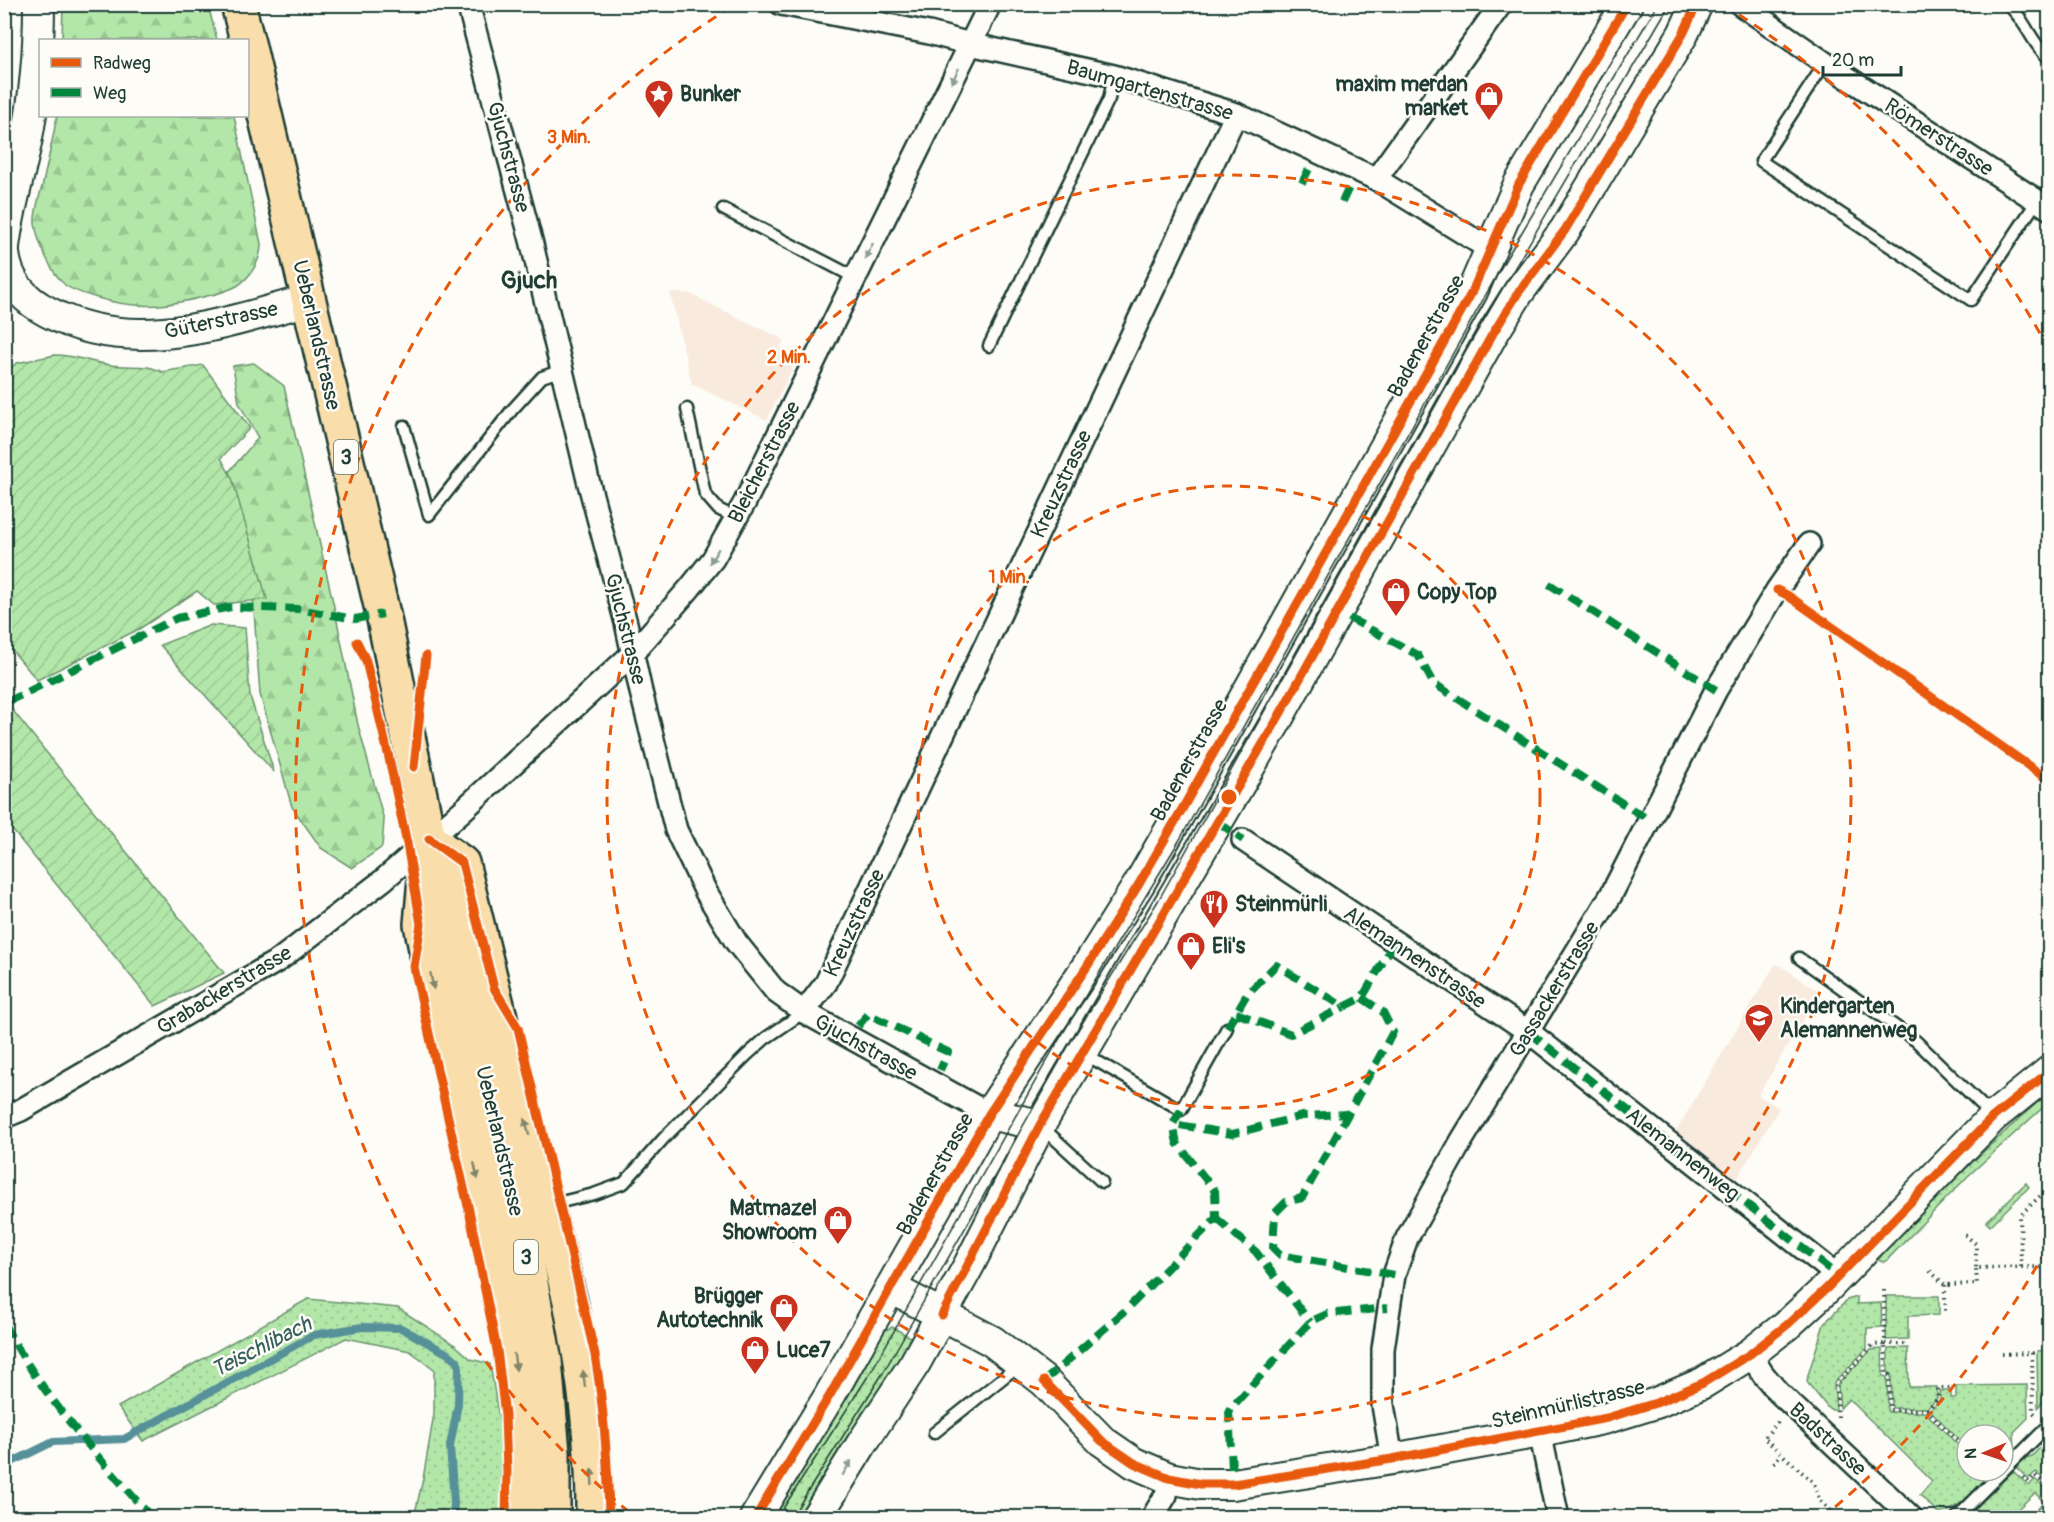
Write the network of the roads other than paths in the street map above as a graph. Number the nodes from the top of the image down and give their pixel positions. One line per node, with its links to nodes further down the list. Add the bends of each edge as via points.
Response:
1 (39, 4): 21 (main road, via 33,99)
2 (238, 4): 11 (main road, Ueberlandstrasse / 3)
3 (468, 4): 29 (street, Gjuchstrasse)
4 (781, 4): 12 (street, Baumgartenstrasse)
5 (990, 4): 12 (street, Bleicherstrasse)
6 (1500, 4): 18 (street)
7 (1627, 4): 22 (main road, Badenerstrasse, via 1519,184)
8 (1697, 4): 24 (main road, via 1683,34)
9 (1740, 4): 15 (street, Römerstrasse)
10 (2007, 4): 14 (lane, via 2017,12)
11 (246, 39)
12 (970, 44): 16 (street, Baumgartenstrasse); 25 (street, Bleicherstrasse, one-way to 25)
13 (249, 50): 27 (main road, Ueberlandstrasse / 3)
14 (2049, 59)
15 (1826, 63): 19 (street, Römerstrasse); 19 (lane, via 1761,161 1971,300)
16 (1114, 76): 17 (street, Baumgartenstrasse); 28 (lane, via 1109,99)
17 (1236, 114): 18 (street, Baumgartenstrasse); 38 (street, Kreuzstrasse, via 826,983)
18 (1376, 179): 22 (street, Baumgartenstrasse)
19 (2046, 206)
20 (723, 209): 25 (lane)
21 (4, 247)
22 (1491, 250): 24 (main road, via 1526,261); 43 (main road, Badenerstrasse, via 1472,292 1145,874)
23 (4, 253): 26 (main road)
24 (1544, 259): 41 (main road, via 1492,335 1269,735)
25 (856, 278): 32 (street, Bleicherstrasse)
26 (10, 293): 27 (main road, Güterstrasse, via 76,324 110,332 148,334 176,333)
27 (309, 300): 35 (main road, Ueberlandstrasse / 3, via 383,615)
28 (989, 346)
29 (562, 370): 31 (lane, via 542,377 429,515); 34 (street, Gjuchstrasse)
30 (687, 409): 32 (lane, via 705,494 718,509)
31 (404, 426)
32 (736, 518): 34 (street, Bleicherstrasse, one-way to 34, via 713,559)
33 (1809, 544): 40 (street, Gassackerstrasse, via 1716,690 1611,895)
34 (632, 654): 35 (street, Bleicherstrasse); 38 (street, Gjuchstrasse, via 676,830 736,942 776,992)
35 (429, 839): 44 (street, Grabackerstrasse, via 382,881 279,960); 48 (main road, Ueberlandstrasse / 3, one-way to 35, via 462,863); 61 (main road, Ueberlandstrasse / 3, one-way to 61, via 421,924 514,1357 521,1418); 62 (main road, Ueberlandstrasse / 3, via 525,1251 541,1338 553,1453)
36 (1243, 840): 40 (street, Alemannenstrasse)
37 (1799, 958): 45 (lane, via 1916,1041)
38 (804, 1012): 43 (street, Gjuchstrasse); 48 (lane, via 747,1055 664,1137 624,1183)
39 (1227, 1028): 41 (lane, via 1180,1110)
40 (1529, 1032): 49 (street, Alemannenweg); 57 (street, Gassackerstrasse, via 1407,1238 1394,1275 1383,1350 1383,1405)
41 (1082, 1052): 46 (main road)
42 (2049, 1071): 45 (main road, Steinmürlistrasse)
43 (989, 1114): 46 (main road); 50 (main road, Badenerstrasse)
44 (4, 1117)
45 (1993, 1117): 49 (main road, Steinmürlistrasse)
46 (1040, 1125): 47 (lane); 51 (main road)
47 (1102, 1182)
48 (546, 1206): 63 (main road, Ueberlandstrasse / 3, one-way to 48, via 591,1437 583,1370)
49 (1838, 1276): 52 (main road, Steinmürlistrasse)
50 (891, 1288): 51 (main road, Steinmürlistrasse); 64 (main road, Badenerstrasse)
51 (942, 1315): 53 (main road, Steinmürlistrasse, via 992,1341); 65 (main road, one-way to 51)
52 (1750, 1354): 55 (main road, Steinmürlistrasse, via 1703,1383 1656,1403); 68 (street, Badstrasse, via 1792,1406)
53 (1022, 1363): 56 (lane); 59 (main road, Steinmürlistrasse, via 1102,1441 1134,1463)
54 (2048, 1425): 58 (lane)
55 (1540, 1432): 57 (main road, Steinmürlistrasse); 67 (street)
56 (934, 1433)
57 (1392, 1459): 59 (main road, Steinmürlistrasse, via 1233,1484)
58 (2015, 1459)
59 (1169, 1478): 66 (street, via 1166,1495)
60 (1991, 1483): 69 (lane)
61 (523, 1518)
62 (553, 1518)
63 (593, 1518)
64 (755, 1518)
65 (816, 1518)
66 (1152, 1518)
67 (1558, 1518)
68 (1912, 1518)
69 (1956, 1518)

